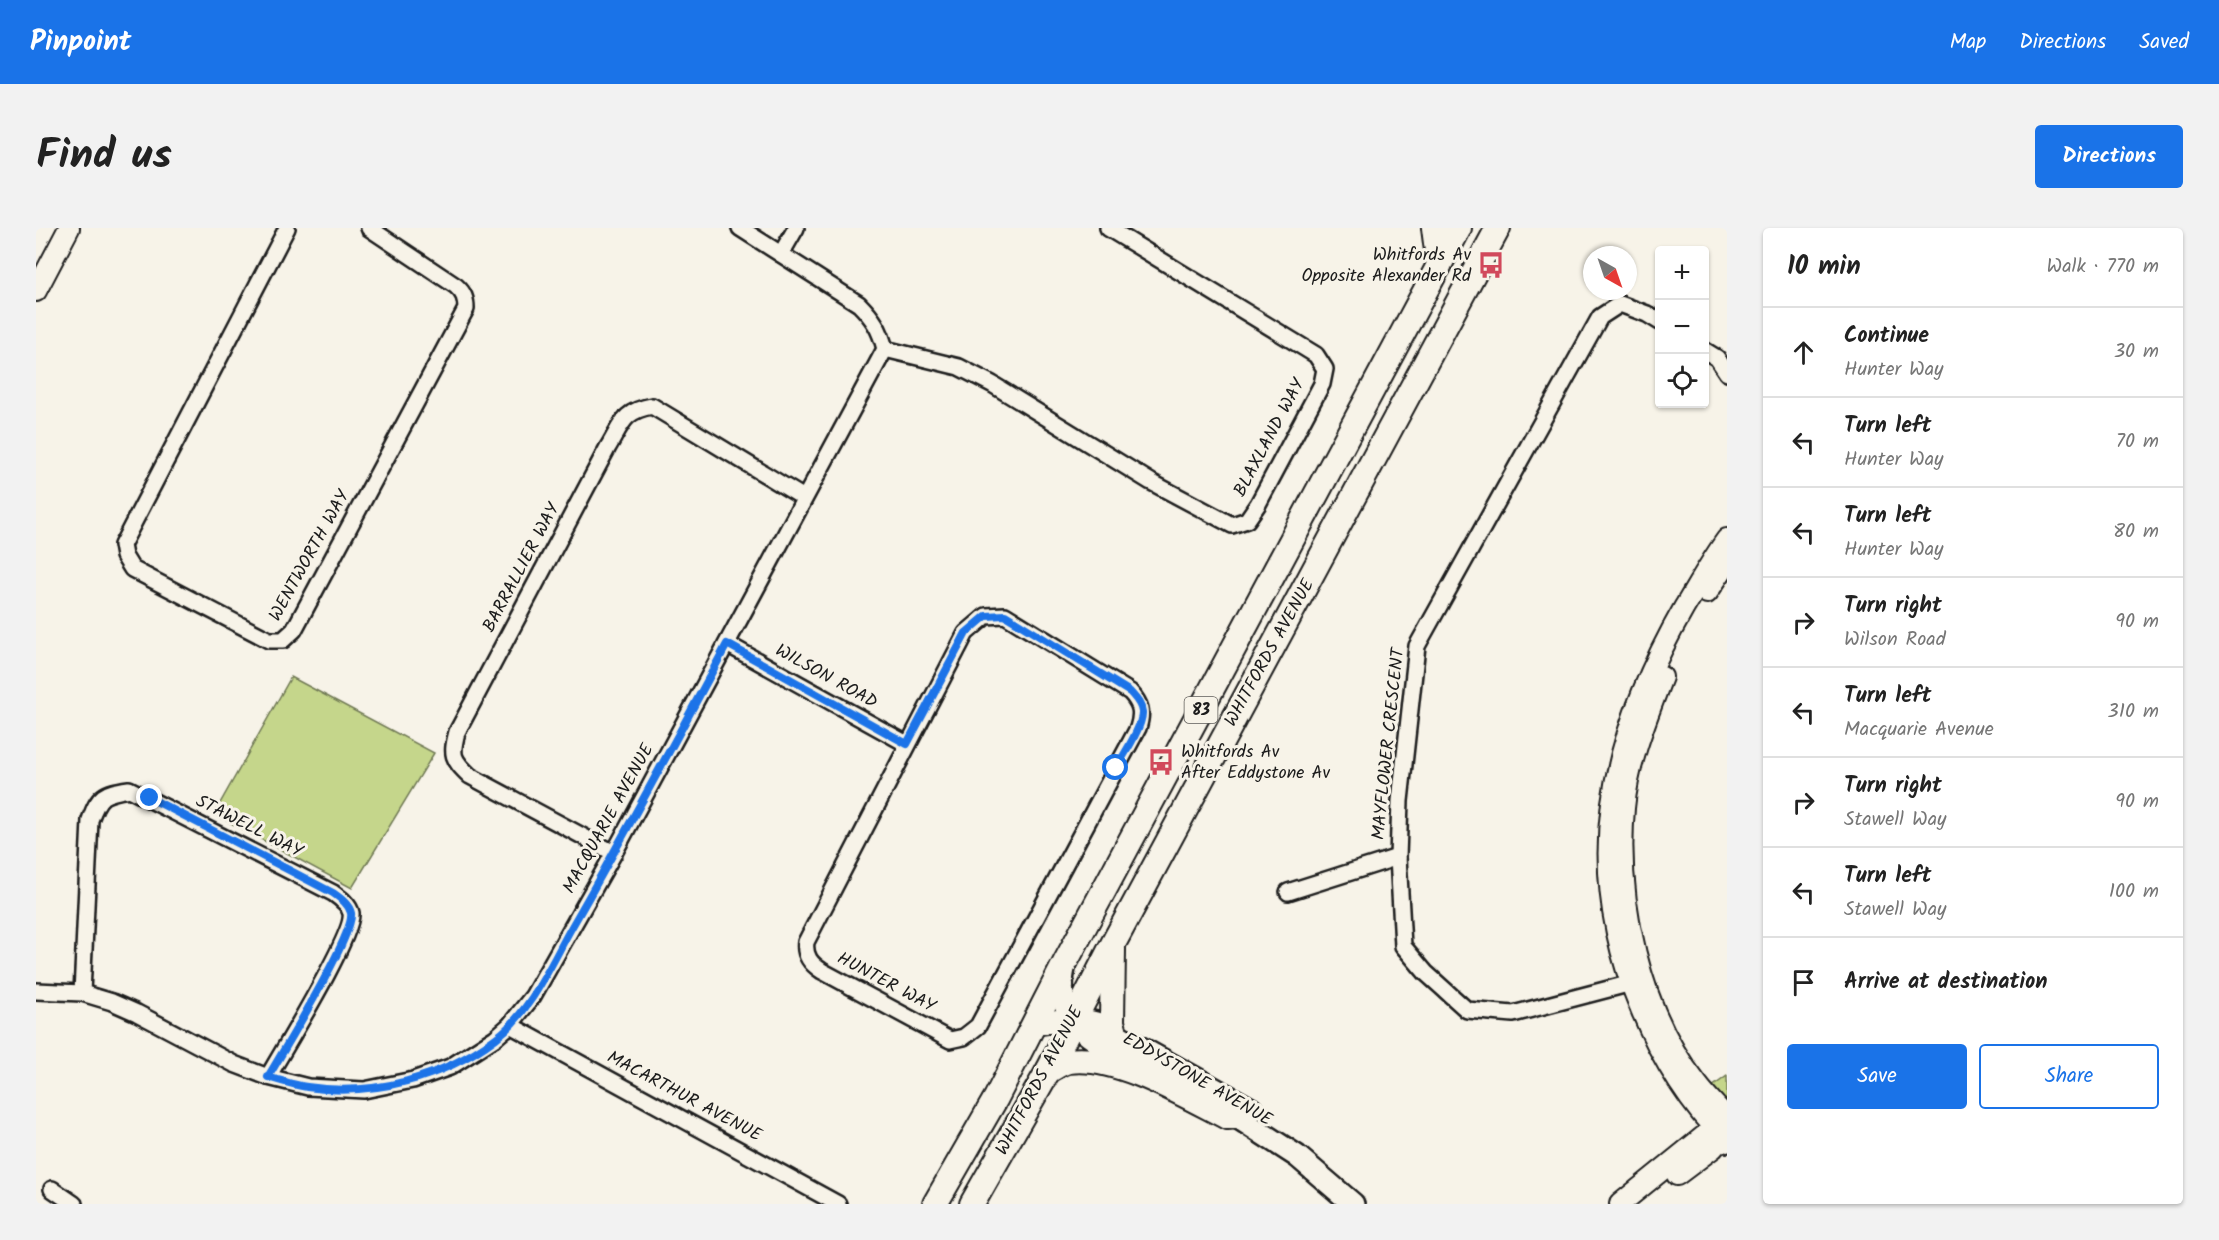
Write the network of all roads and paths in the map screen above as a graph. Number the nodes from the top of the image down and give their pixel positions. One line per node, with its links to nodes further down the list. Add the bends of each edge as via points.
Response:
1 (55, 228): 13 (street)
2 (69, 228): 15 (street)
3 (287, 228): 4 (street, WENTWORTH WAY, via 122,545 132,569 269,640 283,640 294,630 466,309 463,292 456,286)
4 (369, 228)
5 (740, 228): 12 (street)
6 (796, 228): 12 (street)
7 (1108, 228): 18 (street, BLAXLAND WAY, via 1316,355 1325,369 1322,384 1247,520 1232,525 1181,498 959,367)
8 (1434, 228): 14 (main road)
9 (1459, 228): 14 (main road, WHITFORDS AVENUE / 83)
10 (1477, 228): 16 (main road)
11 (1498, 228): 16 (main road, WHITFORDS AVENUE / 83)
12 (782, 254): 18 (street, via 859,304 880,330)
13 (36, 264)
14 (1438, 266): 30 (main road, WHITFORDS AVENUE / 83)
15 (36, 291)
16 (1464, 291): 29 (main road, WHITFORDS AVENUE / 83)
17 (1655, 319): 27 (street, MAYFLOWER CRESCENT, via 1620,304 1600,317 1417,646)
18 (885, 349): 21 (street, MACQUARIE AVENUE)
19 (1709, 353): 20 (street)
20 (1727, 373)
21 (804, 498): 24 (street, MACQUARIE AVENUE); 26 (street, BARRALLIER WAY, via 652,406 627,415 608,447 457,732 452,753 470,776)
22 (1727, 539): 31 (street, via 1654,664 1619,760 1610,810 1609,875 1621,952)
23 (1727, 563): 31 (street, via 1667,666 1631,767 1622,854)
24 (727, 644): 25 (street, WILSON ROAD); 26 (street, MACQUARIE AVENUE)
25 (907, 744): 25 (street, HUNTER WAY, via 806,942 805,951 812,965 950,1040 964,1037 978,1026 1138,728 1142,713 1130,692 1005,615 986,616 966,633)
26 (614, 853): 36 (street, MACQUARIE AVENUE, via 533,996)
27 (1398, 857): 28 (street); 31 (street, MAYFLOWER CRESCENT, via 1403,946 1467,1010 1513,1014)
28 (1288, 892)
29 (1113, 944): 34 (main road, WHITFORDS AVENUE / 83); 37 (main road)
30 (1066, 962): 34 (main road, via 1061,982 1064,1004); 35 (main road, WHITFORDS AVENUE / 83)
31 (1636, 980): 41 (street)
32 (36, 990): 33 (street, MACQUARIE AVENUE)
33 (82, 993): 39 (street, MACQUARIE AVENUE, via 137,1013 234,1064); 39 (street, STAWELL WAY, via 90,820 96,802 107,792 129,789 333,893 344,901 351,914 332,964)
34 (1073, 1019): 35 (main road, EDDYSTONE AVENUE); 37 (main road, EDDYSTONE AVENUE, via 1096,1023); 38 (main road, WHITFORDS AVENUE / 83); 40 (main road, EDDYSTONE AVENUE, via 1089,1038)
35 (1035, 1024): 45 (main road, WHITFORDS AVENUE / 83)
36 (510, 1025): 39 (street, MACQUARIE AVENUE, via 450,1067 413,1080 364,1089 308,1087); 44 (street, MACARTHUR AVENUE)
37 (1115, 1033): 48 (main road, EDDYSTONE AVENUE, via 1272,1122)
38 (1048, 1071): 40 (main road, via 1068,1061 1109,1065 1132,1071 1227,1117); 46 (main road, WHITFORDS AVENUE / 83)
39 (268, 1077)
40 (1237, 1116): 47 (main road, EDDYSTONE AVENUE, via 1297,1156)
41 (1724, 1131): 49 (street); 50 (street)
42 (52, 1189): 43 (street)
43 (74, 1204)
44 (838, 1204)
45 (935, 1204)
46 (972, 1204)
47 (1353, 1204)
48 (1371, 1204)
49 (1620, 1204)
50 (1640, 1204)

